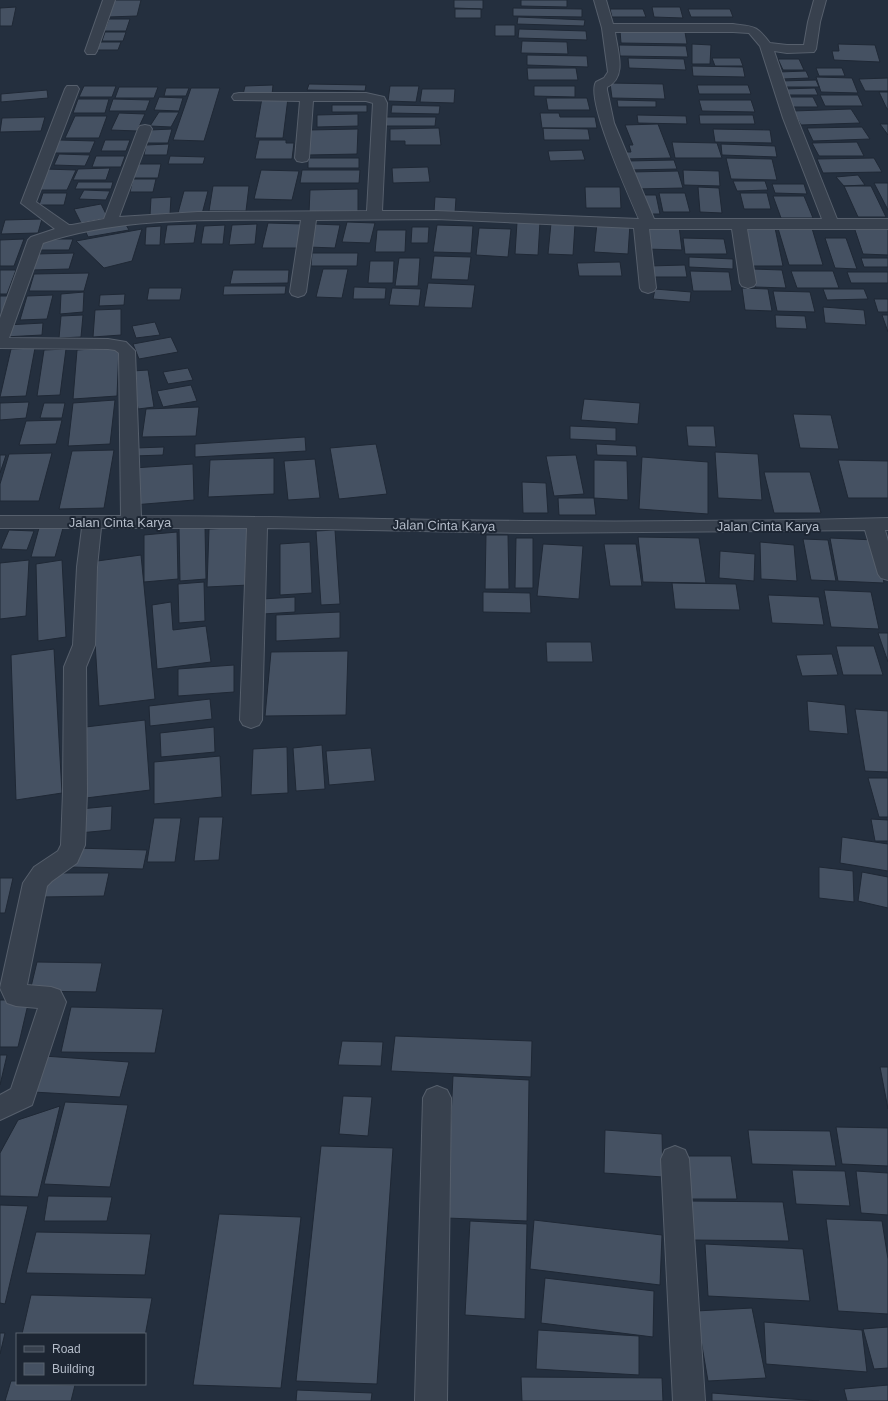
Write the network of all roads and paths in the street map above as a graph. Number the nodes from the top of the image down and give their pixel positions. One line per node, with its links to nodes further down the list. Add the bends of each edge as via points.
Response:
1 (109, 0): 6 (street)
2 (600, 0): 4 (street)
3 (820, 0): 5 (street, via 810,49)
4 (608, 28): 5 (street, via 745,29 756,33); 15 (street, via 614,72 609,81 601,85 600,90 607,123)
5 (766, 46): 16 (street, via 790,118)
6 (91, 51)
7 (72, 89): 19 (street, via 28,203 61,227)
8 (239, 97): 9 (street)
9 (307, 97): 11 (street); 13 (street, via 366,97 379,100)
10 (145, 129): 14 (street)
11 (302, 158)
12 (309, 216): 13 (street); 14 (street, via 198,216); 22 (street)
13 (374, 216): 15 (street, via 436,215)
14 (110, 222): 19 (street)
15 (644, 224): 18 (street); 21 (street)
16 (831, 224): 17 (street); 18 (street)
17 (888, 224)
18 (739, 225): 20 (street)
19 (69, 229): 23 (street, via 36,240)
20 (748, 283)
21 (648, 288)
22 (298, 292)
23 (0, 342): 27 (street, via 108,344 120,346 127,351)
24 (0, 522): 25 (street, Jalan Cinta Karya)
25 (92, 522): 27 (street, Jalan Cinta Karya); 32 (street, via 87,567 84,645 75,667 73,845 68,857 43,874 36,883 13,988 16,995 50,998 53,1002 22,1097)
26 (257, 522): 27 (street, Jalan Cinta Karya); 28 (street, Jalan Cinta Karya, via 524,526); 30 (street)
27 (131, 523)
28 (880, 524): 29 (street)
29 (888, 574)
30 (251, 720)
31 (437, 1098): 34 (street)
32 (0, 1108)
33 (675, 1159): 35 (street)
34 (431, 1401)
35 (689, 1401)

